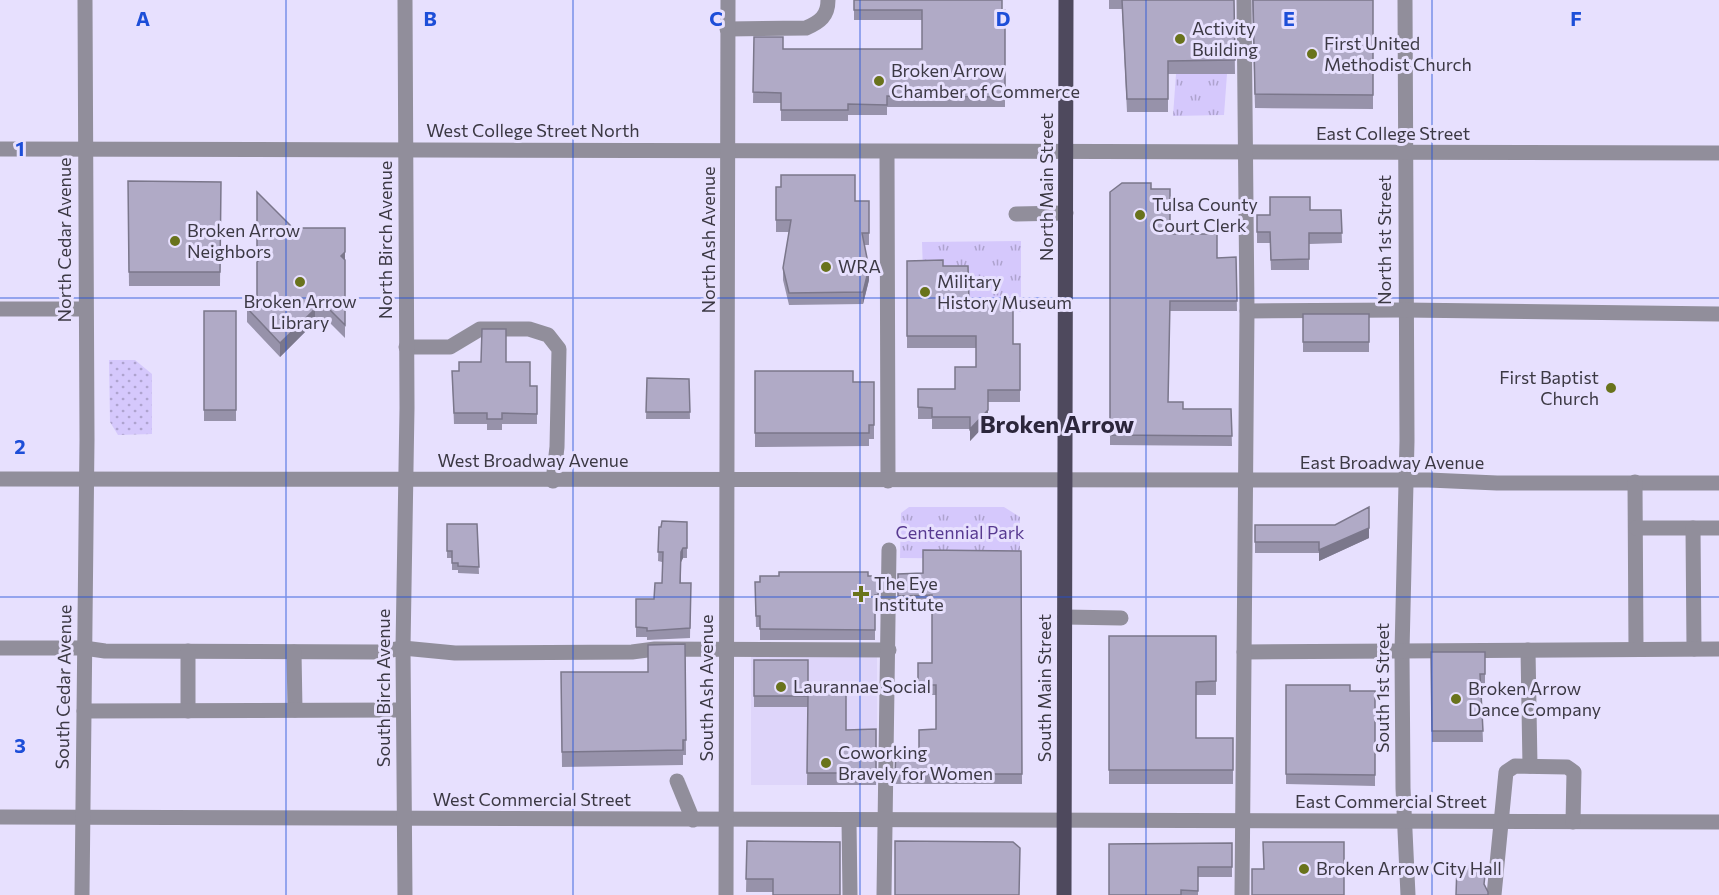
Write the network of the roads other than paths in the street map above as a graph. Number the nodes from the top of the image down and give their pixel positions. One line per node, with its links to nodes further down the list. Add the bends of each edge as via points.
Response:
1 (85, 0): 10 (street, North Cedar Avenue)
2 (405, 0): 11 (street, North Birch Avenue)
3 (728, 0): 8 (street, North Ash Avenue)
4 (828, 0): 8 (street, via 826,15 806,28)
5 (1066, 0): 14 (main road, North Main Street)
6 (1244, 0): 15 (street)
7 (1405, 0): 17 (street, North 1st Street)
8 (728, 29): 12 (street, North Ash Avenue)
9 (0, 148): 10 (street, West College Street North)
10 (84, 148): 11 (street, West College Street North); 21 (street, North Cedar Avenue)
11 (405, 150): 12 (street, West College Street North); 25 (street, North Birch Avenue)
12 (728, 150): 13 (street, West College Street North); 30 (street, North Ash Avenue)
13 (887, 152): 14 (street, West College Street North); 33 (street)
14 (1066, 152): 15 (street, East College Street); 18 (main road, North Main Street)
15 (1245, 153): 17 (street, East College Street); 23 (street)
16 (1719, 153): 17 (street, East College Street)
17 (1405, 154): 22 (street, North 1st Street)
18 (1066, 213): 19 (street); 31 (main road, North Main Street)
19 (1016, 214)
20 (0, 309): 21 (street)
21 (85, 309): 27 (street, North Cedar Avenue)
22 (1404, 310): 23 (street); 24 (street); 32 (street, North 1st Street)
23 (1247, 311): 34 (street)
24 (1719, 314)
25 (406, 347): 28 (street, North Birch Avenue); 29 (street, via 450,347 480,329 529,329 548,335 559,349)
26 (0, 479): 27 (street, West Broadway Avenue)
27 (86, 479): 28 (street, West Broadway Avenue); 44 (street, South Cedar Avenue)
28 (406, 480): 29 (street, West Broadway Avenue); 45 (street, South Birch Avenue)
29 (553, 481): 30 (street, West Broadway Avenue)
30 (727, 481): 33 (street, West Broadway Avenue); 49 (street, South Ash Avenue)
31 (1066, 481): 33 (street, West Broadway Avenue); 34 (street, East Broadway Avenue); 41 (main road, South Main Street)
32 (1405, 481): 34 (street, East Broadway Avenue); 35 (street, East Broadway Avenue); 53 (street, South 1st Street)
33 (888, 482)
34 (1244, 482): 55 (street)
35 (1635, 482): 36 (street, East Broadway Avenue); 37 (street)
36 (1719, 483)
37 (1636, 528): 38 (street); 46 (street)
38 (1693, 528): 39 (street); 47 (street)
39 (1719, 528)
40 (889, 550): 50 (street)
41 (1065, 617): 42 (street); 68 (main road, South Main Street)
42 (1121, 618)
43 (0, 648): 44 (street)
44 (84, 648): 52 (street); 58 (street, South Cedar Avenue)
45 (403, 648): 49 (street, via 455,653); 54 (street, via 379,652); 57 (street, South Birch Avenue)
46 (1636, 649): 47 (street); 51 (street)
47 (1694, 649): 48 (street)
48 (1719, 649)
49 (726, 650): 50 (street); 66 (street, South Ash Avenue)
50 (889, 650): 67 (street)
51 (1528, 650): 53 (street); 60 (street)
52 (188, 651): 54 (street); 59 (street)
53 (1402, 651): 55 (street); 71 (street, South 1st Street)
54 (294, 652): 56 (street)
55 (1244, 652): 70 (street)
56 (295, 710): 57 (street); 59 (street)
57 (403, 710): 64 (street, South Birch Avenue)
58 (84, 711): 59 (street); 63 (street, South Cedar Avenue)
59 (188, 711)
60 (1530, 766): 72 (street, via 1515,766 1506,772); 73 (street, via 1563,765 1574,772)
61 (676, 781): 65 (street)
62 (0, 817): 63 (street, West Commercial Street)
63 (81, 817): 64 (street, West Commercial Street); 75 (street, South Cedar Avenue)
64 (405, 819): 65 (street, West Commercial Street); 76 (street, South Birch Avenue)
65 (693, 820): 66 (street, West Commercial Street)
66 (726, 820): 69 (street, West Commercial Street); 77 (street, South Ash Avenue)
67 (886, 820): 68 (street, West Commercial Street); 69 (street, West Commercial Street); 79 (street)
68 (1064, 820): 70 (street, East Commercial Street); 80 (main road, South Main Street)
69 (849, 821): 78 (street)
70 (1241, 821): 71 (street, East Commercial Street); 81 (street)
71 (1405, 821): 72 (street, East Commercial Street); 82 (street, South 1st Street)
72 (1502, 821): 73 (street, East Commercial Street); 83 (street)
73 (1573, 822): 74 (street, East Commercial Street)
74 (1719, 822)
75 (82, 895)
76 (405, 895)
77 (726, 895)
78 (850, 895)
79 (885, 895)
80 (1064, 895)
81 (1242, 895)
82 (1407, 895)
83 (1494, 895)

